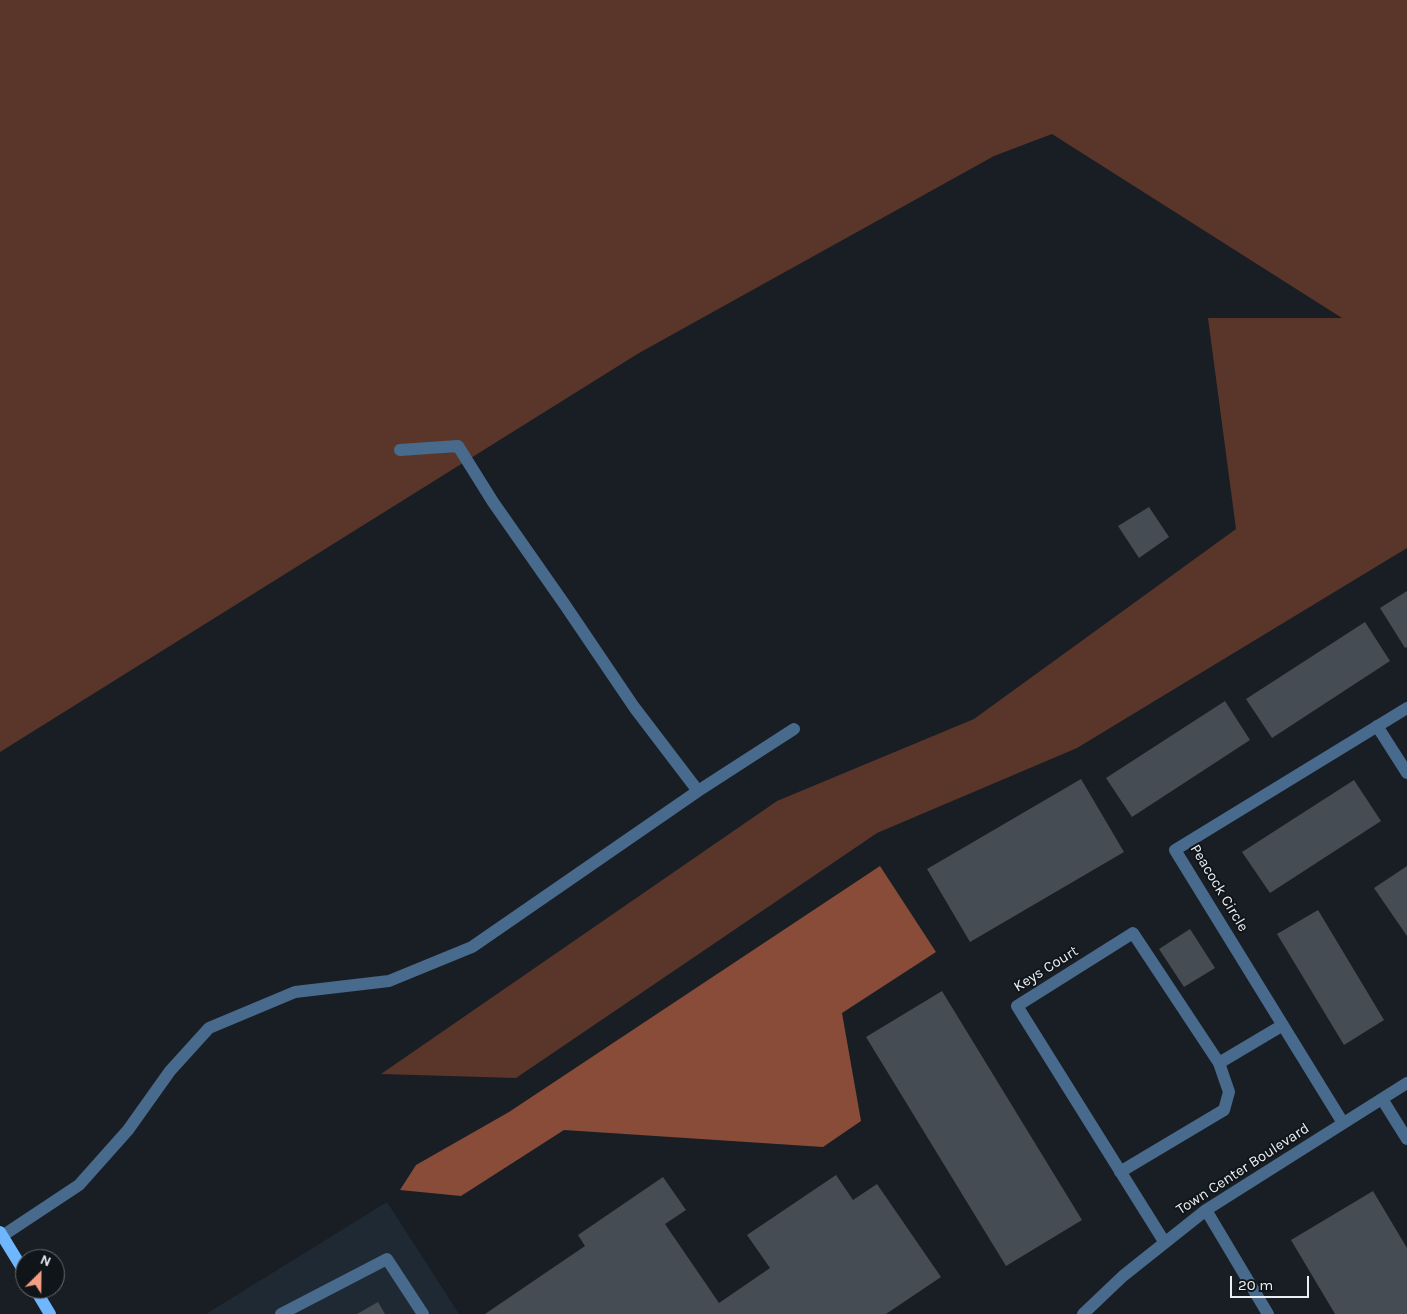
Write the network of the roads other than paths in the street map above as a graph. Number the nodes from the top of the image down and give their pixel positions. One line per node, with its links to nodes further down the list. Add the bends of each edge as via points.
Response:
1 (400, 450): 6 (street, via 458,446 492,502 634,707)
2 (1407, 708): 3 (street, Peacock Circle)
3 (1377, 726): 5 (street); 7 (street, Peacock Circle, via 1175,850)
4 (794, 729): 6 (street)
5 (1407, 773)
6 (698, 790): 15 (street, via 472,947 390,980 295,992 209,1028 170,1071 128,1130 79,1185)
7 (1283, 1025): 8 (street); 11 (street, Peacock Circle)
8 (1219, 1063): 13 (street, via 1229,1092 1224,1110); 13 (street, Keys Court, via 1133,933 1017,1006)
9 (1407, 1083): 10 (street, Town Center Boulevard)
10 (1382, 1099): 11 (street, Town Center Boulevard); 12 (street)
11 (1343, 1123): 14 (street, Town Center Boulevard)
12 (1407, 1139)
13 (1120, 1172): 16 (street, Keys Court)
14 (1206, 1210): 16 (street, Town Center Boulevard); 23 (street)
15 (1, 1234): 17 (main road)
16 (1164, 1243): 22 (street, Town Center Boulevard)
17 (15, 1257)
18 (41, 1299): 19 (main road)
19 (50, 1314)
20 (281, 1314): 21 (street, via 387,1259)
21 (423, 1314)
22 (1083, 1314)
23 (1268, 1314)

